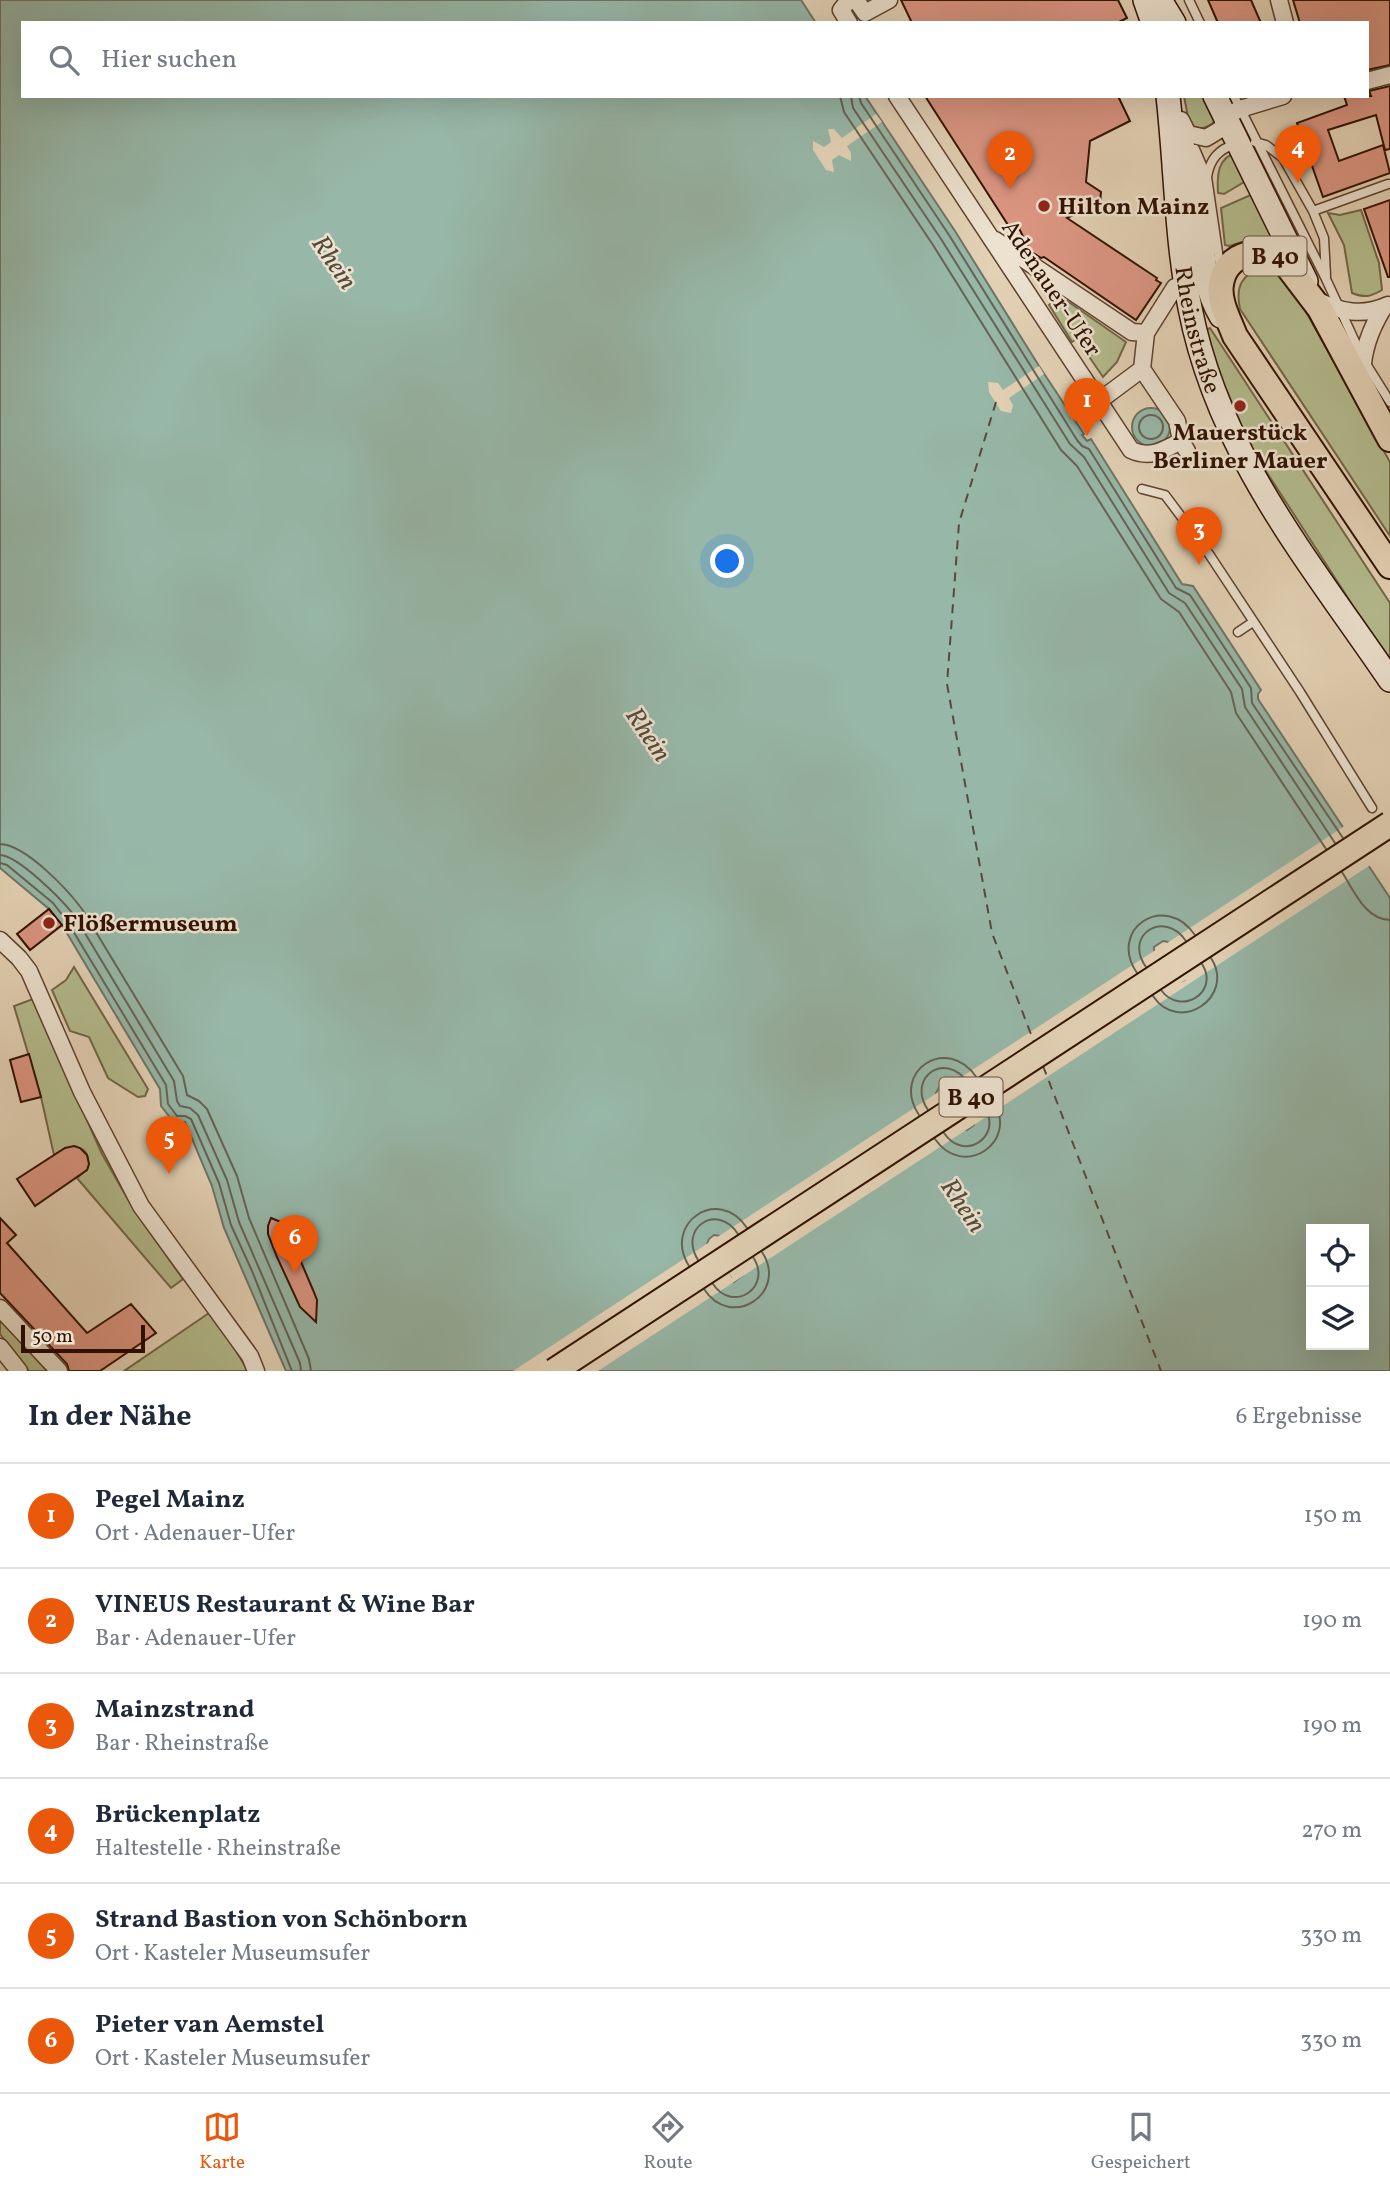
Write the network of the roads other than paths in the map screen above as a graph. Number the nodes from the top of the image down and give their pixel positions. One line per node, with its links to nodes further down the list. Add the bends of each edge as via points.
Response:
1 (849, 0): 8 (street, via 841,10)
2 (856, 0): 3 (street, via 865,13)
3 (889, 0)
4 (1145, 0): 9 (main road)
5 (1160, 0): 10 (main road)
6 (1189, 0): 11 (lane)
7 (1279, 0): 12 (street)
8 (848, 21)
9 (1152, 21)
10 (1173, 21)
11 (1199, 21)
12 (1285, 21)
13 (1390, 75): 14 (street)
14 (1369, 80)
15 (898, 98): 24 (street, Adenauer-Ufer)
16 (1270, 98): 18 (street)
17 (1171, 103): 19 (street, Rheinstraße); 30 (main road, via 1194,183 1208,289); 41 (main road, Rheinstraße, via 1185,280 1217,405 1256,483)
18 (1229, 104): 19 (street, via 1221,129 1211,137); 20 (main road, Rheinstraße)
19 (1188, 134): 21 (lane, Rheinstraße)
20 (1248, 142): 21 (lane, via 1214,156); 23 (lane, Rheinstraße, via 1274,150 1283,158); 27 (main road, Rheinstraße)
21 (1207, 177): 25 (lane, Rheinstraße)
22 (1388, 184): 23 (lane)
23 (1313, 211): 27 (lane, Rheinstraße, via 1324,238)
24 (990, 237): 29 (street); 34 (street, Adenauer-Ufer)
25 (1221, 283): 27 (main road, Rheinstraße / B 40, via 1227,268 1239,257 1271,254); 30 (main road, Rheinstraße / B 40)
26 (1175, 286): 29 (street, Adenauer-Ufer)
27 (1325, 299): 28 (street, via 1356,313); 31 (lane, Rheinstraße); 33 (main road, Rheinstraße / B 40)
28 (1387, 306): 31 (street, via 1371,330)
29 (1139, 332): 32 (street, Adenauer-Ufer)
30 (1235, 336): 38 (main road, Rheinstraße / B 40)
31 (1363, 359): 33 (street); 35 (lane, Rheinstraße)
32 (1142, 369): 34 (street); 34 (street, Adenauer-Ufer, via 1177,421 1184,446 1154,454 1131,450)
33 (1363, 391): 36 (main road, Rheinstraße / B 40)
34 (1099, 401)
35 (1390, 402)
36 (1390, 439)
37 (1142, 489): 39 (lane, via 1165,495)
38 (1390, 566)
39 (1252, 622): 40 (lane); 42 (lane)
40 (1238, 632)
41 (1390, 680)
42 (1381, 816): 49 (main road, B 40, bridge)
43 (0, 940): 48 (street, via 29,971 92,1113 141,1206 250,1356)
44 (0, 1308): 47 (street)
45 (0, 1347): 46 (street)
46 (19, 1371)
47 (59, 1371)
48 (256, 1371)
49 (554, 1371)

